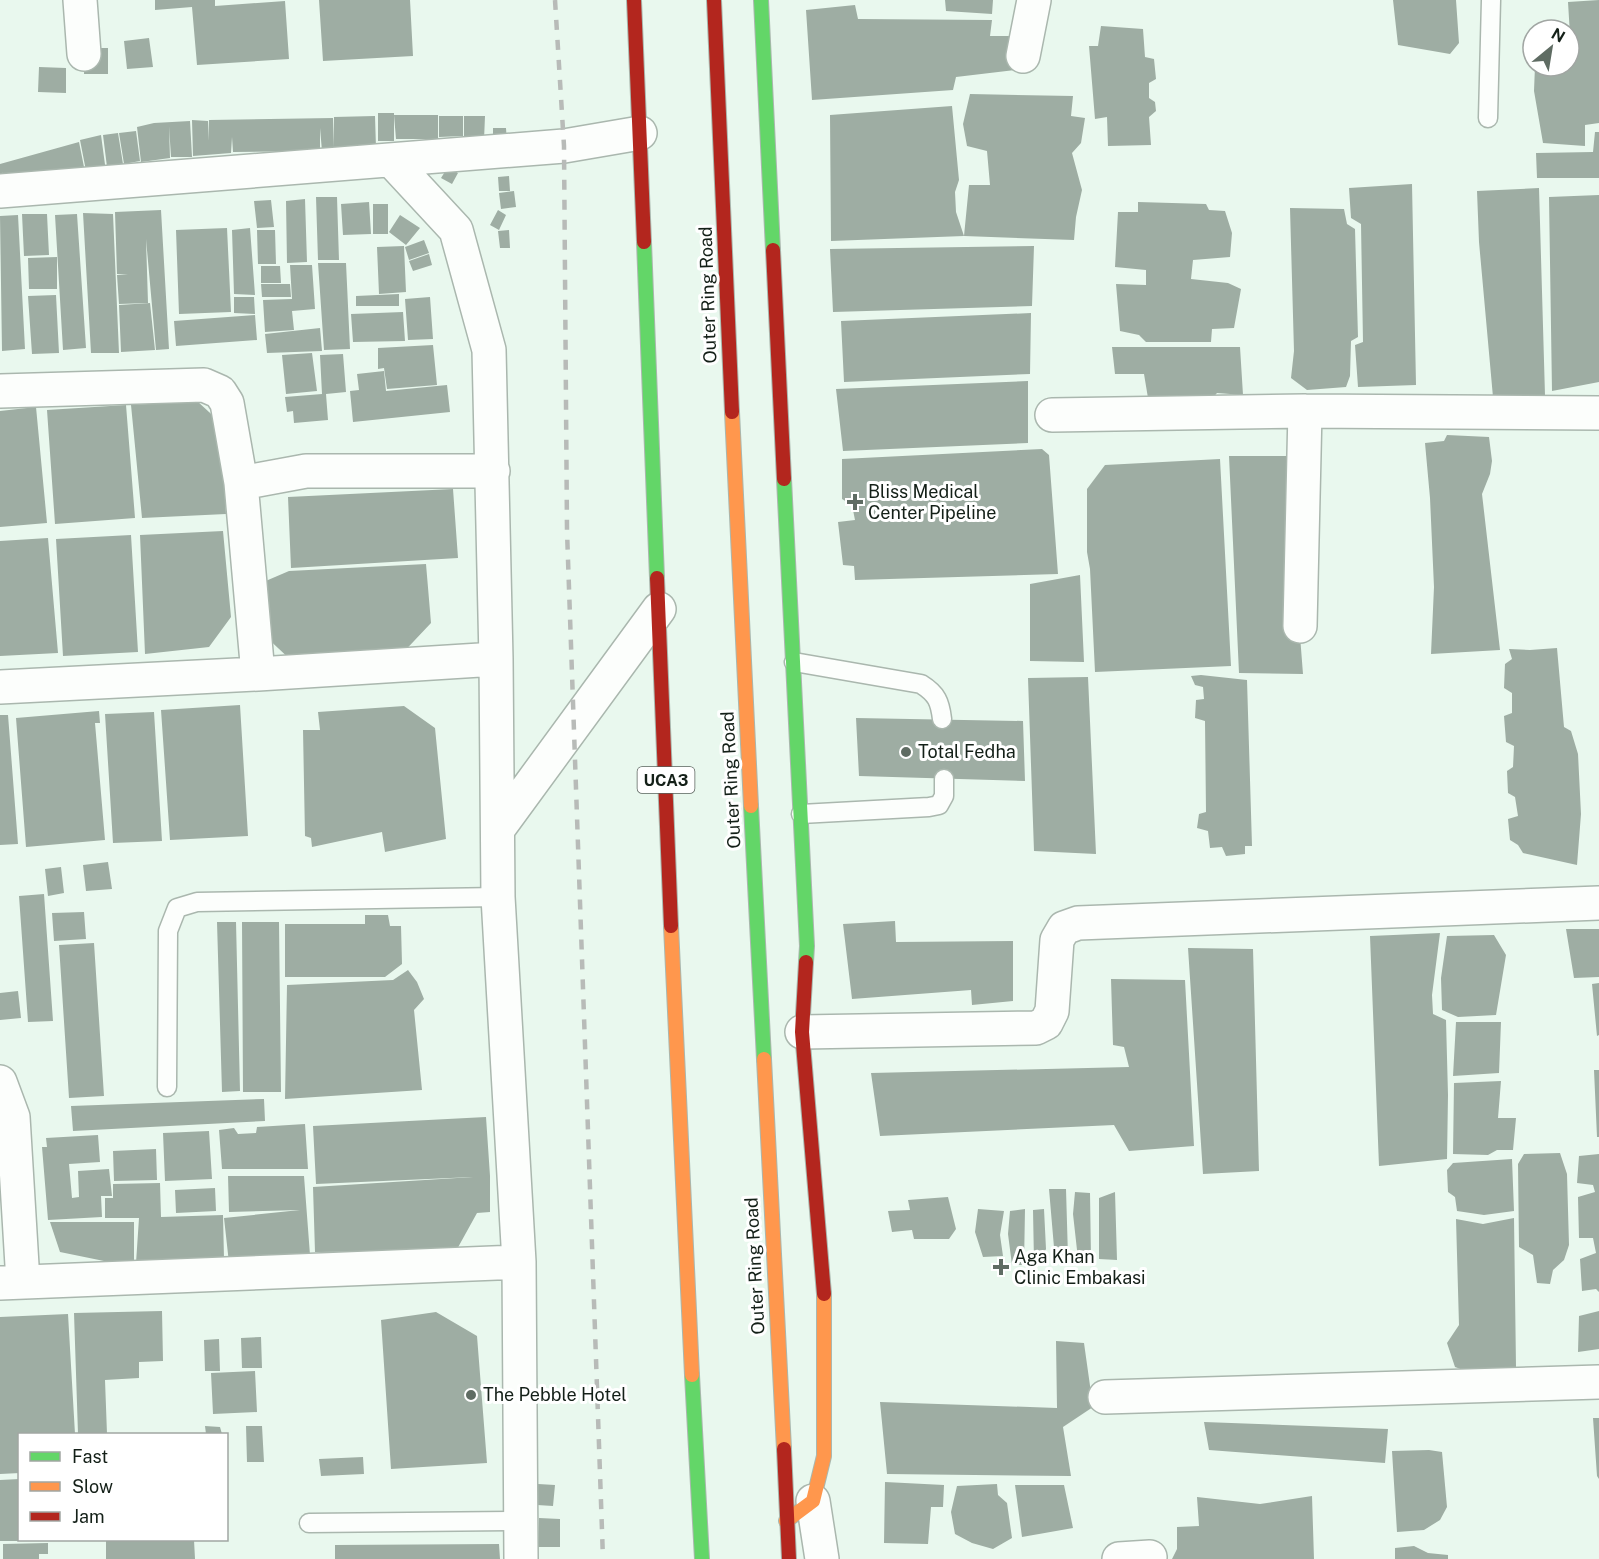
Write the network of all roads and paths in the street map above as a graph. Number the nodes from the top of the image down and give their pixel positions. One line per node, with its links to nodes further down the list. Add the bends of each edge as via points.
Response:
1 (80, 0): 7 (street)
2 (634, 0): 10 (main road, UCA3)
3 (714, 0): 40 (main road, Outer Ring Road)
4 (761, 0): 22 (main road)
5 (1034, 0): 8 (street)
6 (1491, 0): 9 (lane)
7 (84, 54)
8 (1023, 56)
9 (1488, 118)
10 (640, 133): 11 (street, via 564,146); 19 (main road, UCA3)
11 (392, 161): 12 (street); 17 (street, via 456,230 489,350)
12 (0, 191)
13 (0, 391): 18 (street, via 204,385 220,392 227,403)
14 (1305, 411): 15 (street); 16 (street); 20 (street)
15 (1599, 413)
16 (1052, 415)
17 (493, 471): 18 (street, via 306,471); 21 (street)
18 (241, 483): 23 (street)
19 (659, 609): 28 (street); 43 (main road, UCA3, via 680,1142)
20 (1300, 626)
21 (496, 659): 23 (street); 28 (street)
22 (794, 662): 25 (lane, via 921,684 940,700); 27 (main road)
23 (258, 674): 24 (street)
24 (0, 687)
25 (942, 719)
26 (944, 778): 27 (lane, via 944,796 939,805)
27 (801, 814): 31 (main road, via 807,946)
28 (498, 829): 29 (street)
29 (498, 897): 33 (lane, via 196,902 177,908 168,931); 34 (street)
30 (1599, 903): 31 (street, via 1078,923 1064,928 1057,940 1052,1011 1046,1023 1036,1028)
31 (802, 1032): 38 (main road, via 824,1292 824,1456)
32 (0, 1083): 35 (street, via 13,1117)
33 (167, 1087)
34 (519, 1262): 35 (street); 39 (street)
35 (11, 1282)
36 (1599, 1382): 37 (street)
37 (1105, 1397)
38 (813, 1501): 40 (main road); 45 (street)
39 (519, 1521): 41 (lane); 42 (street)
40 (786, 1521): 44 (main road, Outer Ring Road)
41 (309, 1523)
42 (521, 1559)
43 (702, 1559)
44 (789, 1559)
45 (822, 1559)

